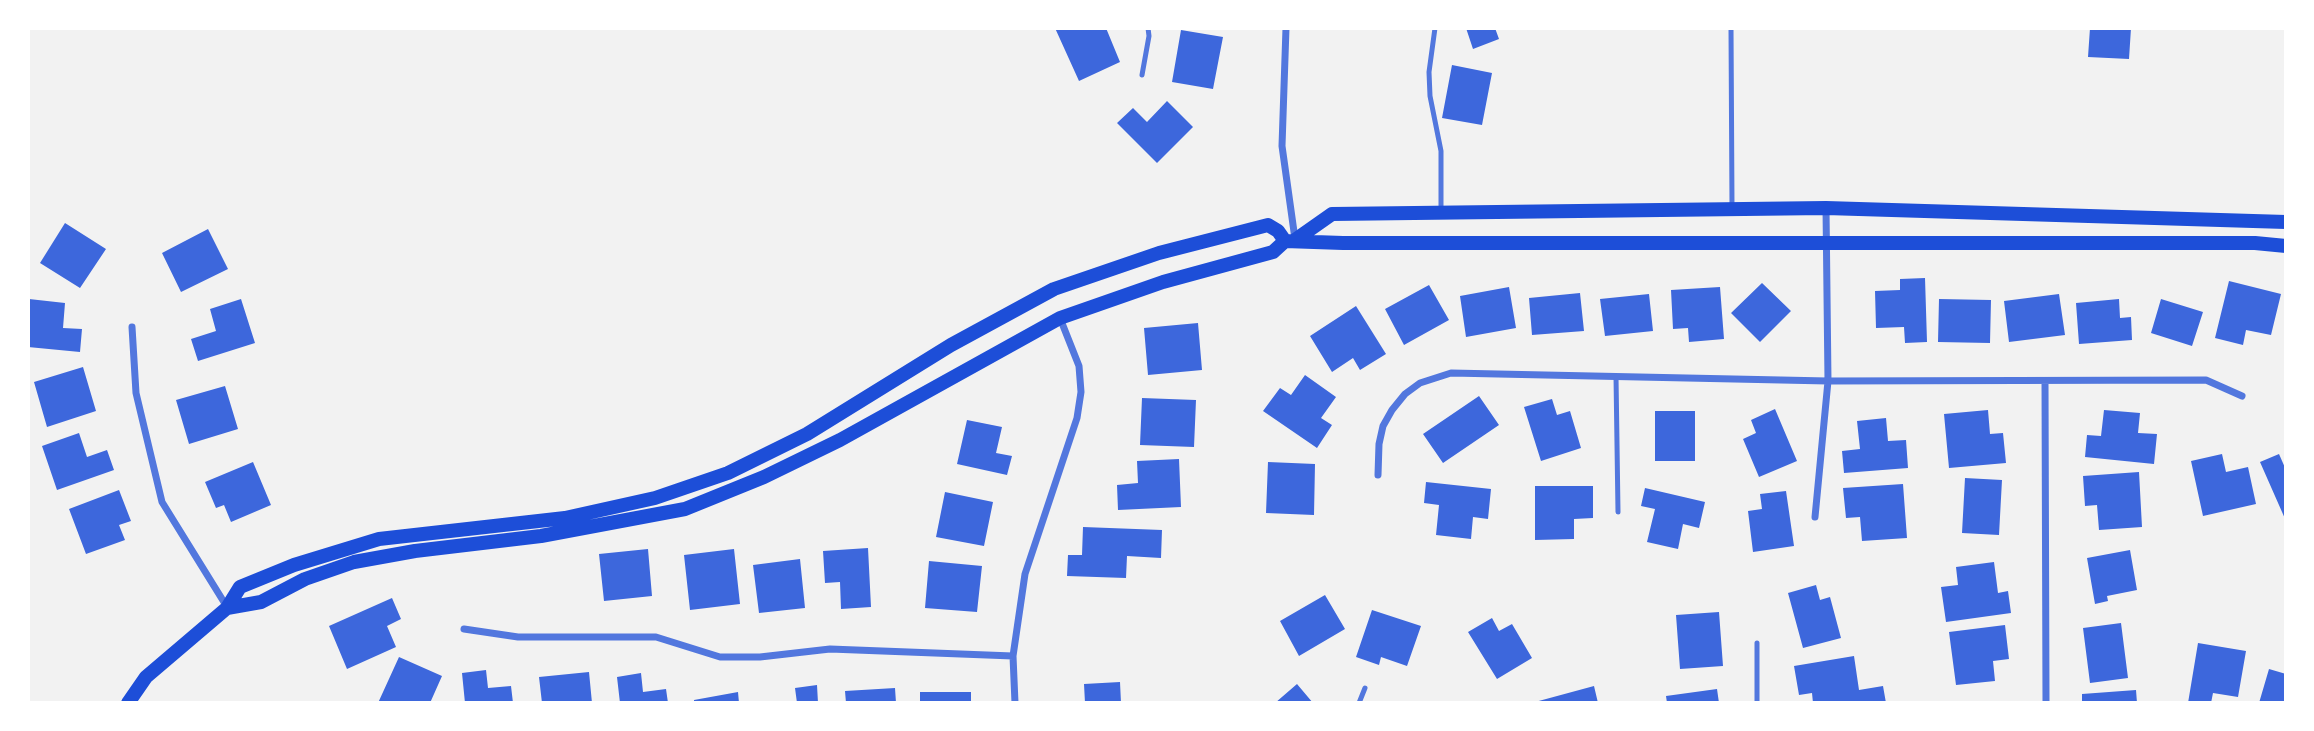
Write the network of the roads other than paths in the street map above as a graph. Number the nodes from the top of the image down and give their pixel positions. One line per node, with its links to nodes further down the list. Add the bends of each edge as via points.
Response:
1 (1148, 28): 5 (lane)
2 (1286, 28): 10 (street, via 1282,146)
3 (1435, 28): 8 (lane, via 1429,72 1441,151)
4 (1731, 28): 7 (lane)
5 (1142, 75)
6 (1826, 208): 7 (main road); 9 (main road); 11 (street)
7 (1732, 209): 8 (main road)
8 (1441, 212): 10 (main road, via 1332,214)
9 (2286, 222)
10 (1290, 240): 11 (main road); 13 (main road, via 1273,252 1163,282); 22 (main road, via 1268,225 1159,253 1054,289 951,345 807,434 728,473 655,498 565,519 379,539 240,587)
11 (1825, 243): 12 (main road); 16 (street)
12 (2286, 246)
13 (1060, 318): 22 (main road, via 840,440 685,509 541,536 354,562 305,579 261,602); 25 (street, via 1079,366 1081,392 1077,418 1025,574)
14 (132, 327): 22 (street, via 136,393 162,502)
15 (1616, 376): 16 (street); 19 (street, via 1451,373 1428,379 1405,394 1383,426); 20 (lane)
16 (1828, 381): 17 (street); 21 (street)
17 (2045, 381): 18 (street, via 2206,380); 31 (street)
18 (2242, 396)
19 (1378, 475)
20 (1618, 512)
21 (1815, 517)
22 (227, 608): 27 (main road, via 146,677)
23 (464, 629): 25 (street, via 518,637 656,637 720,657 830,649)
24 (1757, 643): 30 (lane)
25 (1013, 656): 28 (street)
26 (1365, 688): 29 (lane)
27 (128, 703)
28 (1015, 703)
29 (1359, 703)
30 (1757, 703)
31 (2046, 703)

